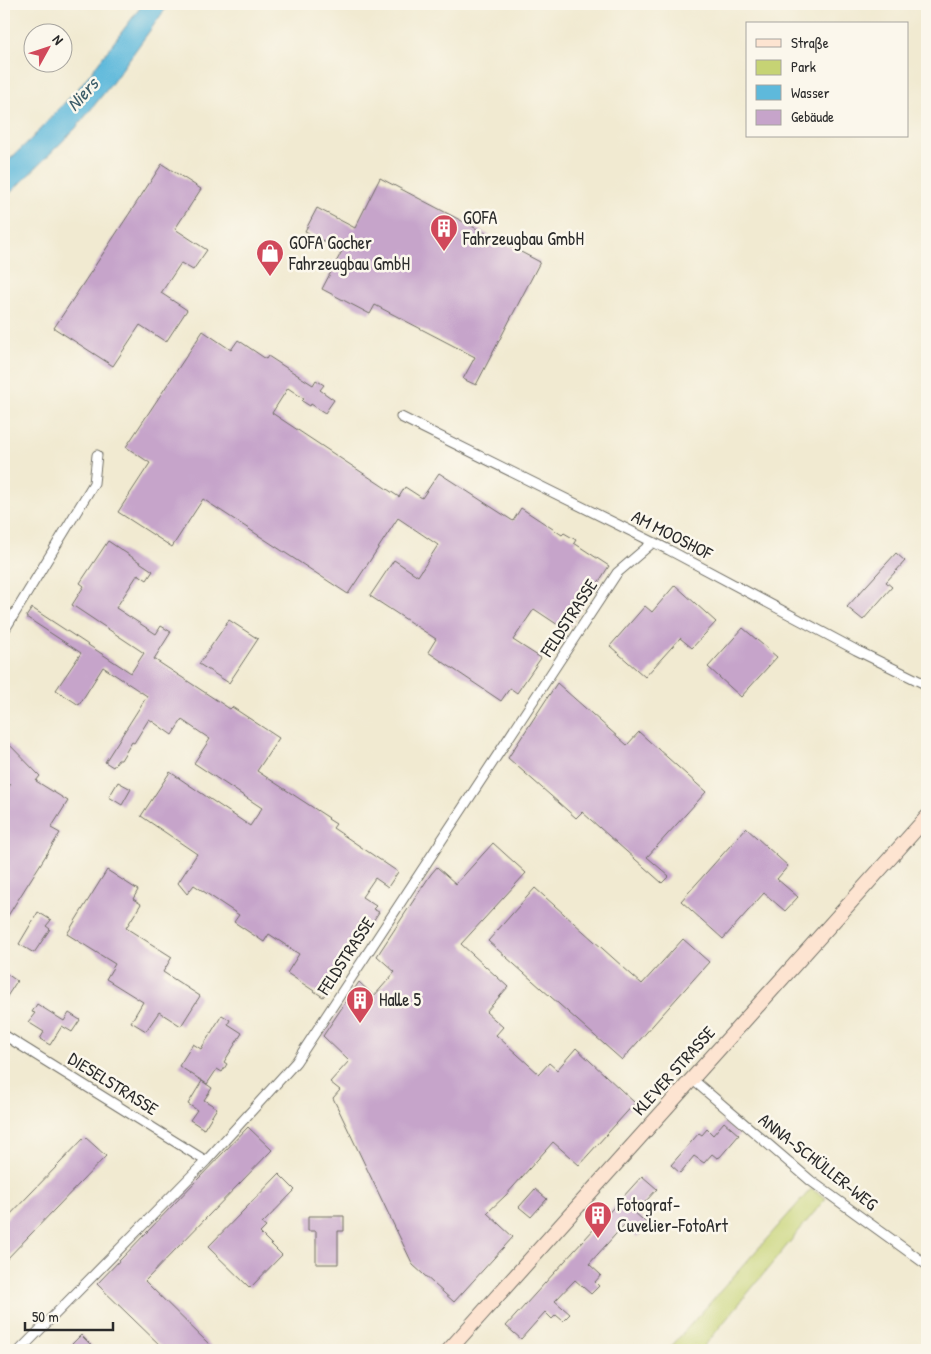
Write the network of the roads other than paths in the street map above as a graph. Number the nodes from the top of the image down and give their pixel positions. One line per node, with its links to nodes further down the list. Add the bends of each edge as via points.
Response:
1 (401, 417): 3 (street, AM MOOSHOF)
2 (97, 454): 4 (street, via 94,483)
3 (652, 543): 5 (street, AM MOOSHOF); 9 (street, FELDSTRASSE, via 617,573 296,1062)
4 (4, 631)
5 (927, 685)
6 (927, 817): 8 (street, KLEVER STRASSE)
7 (4, 1035): 9 (street, DIESELSTRASSE)
8 (692, 1079): 10 (street, ANNA-SCHÜLLER-WEG, via 810,1181); 12 (street, KLEVER STRASSE)
9 (206, 1160): 11 (street, FELDSTRASSE)
10 (927, 1265)
11 (20, 1350)
12 (448, 1350)

